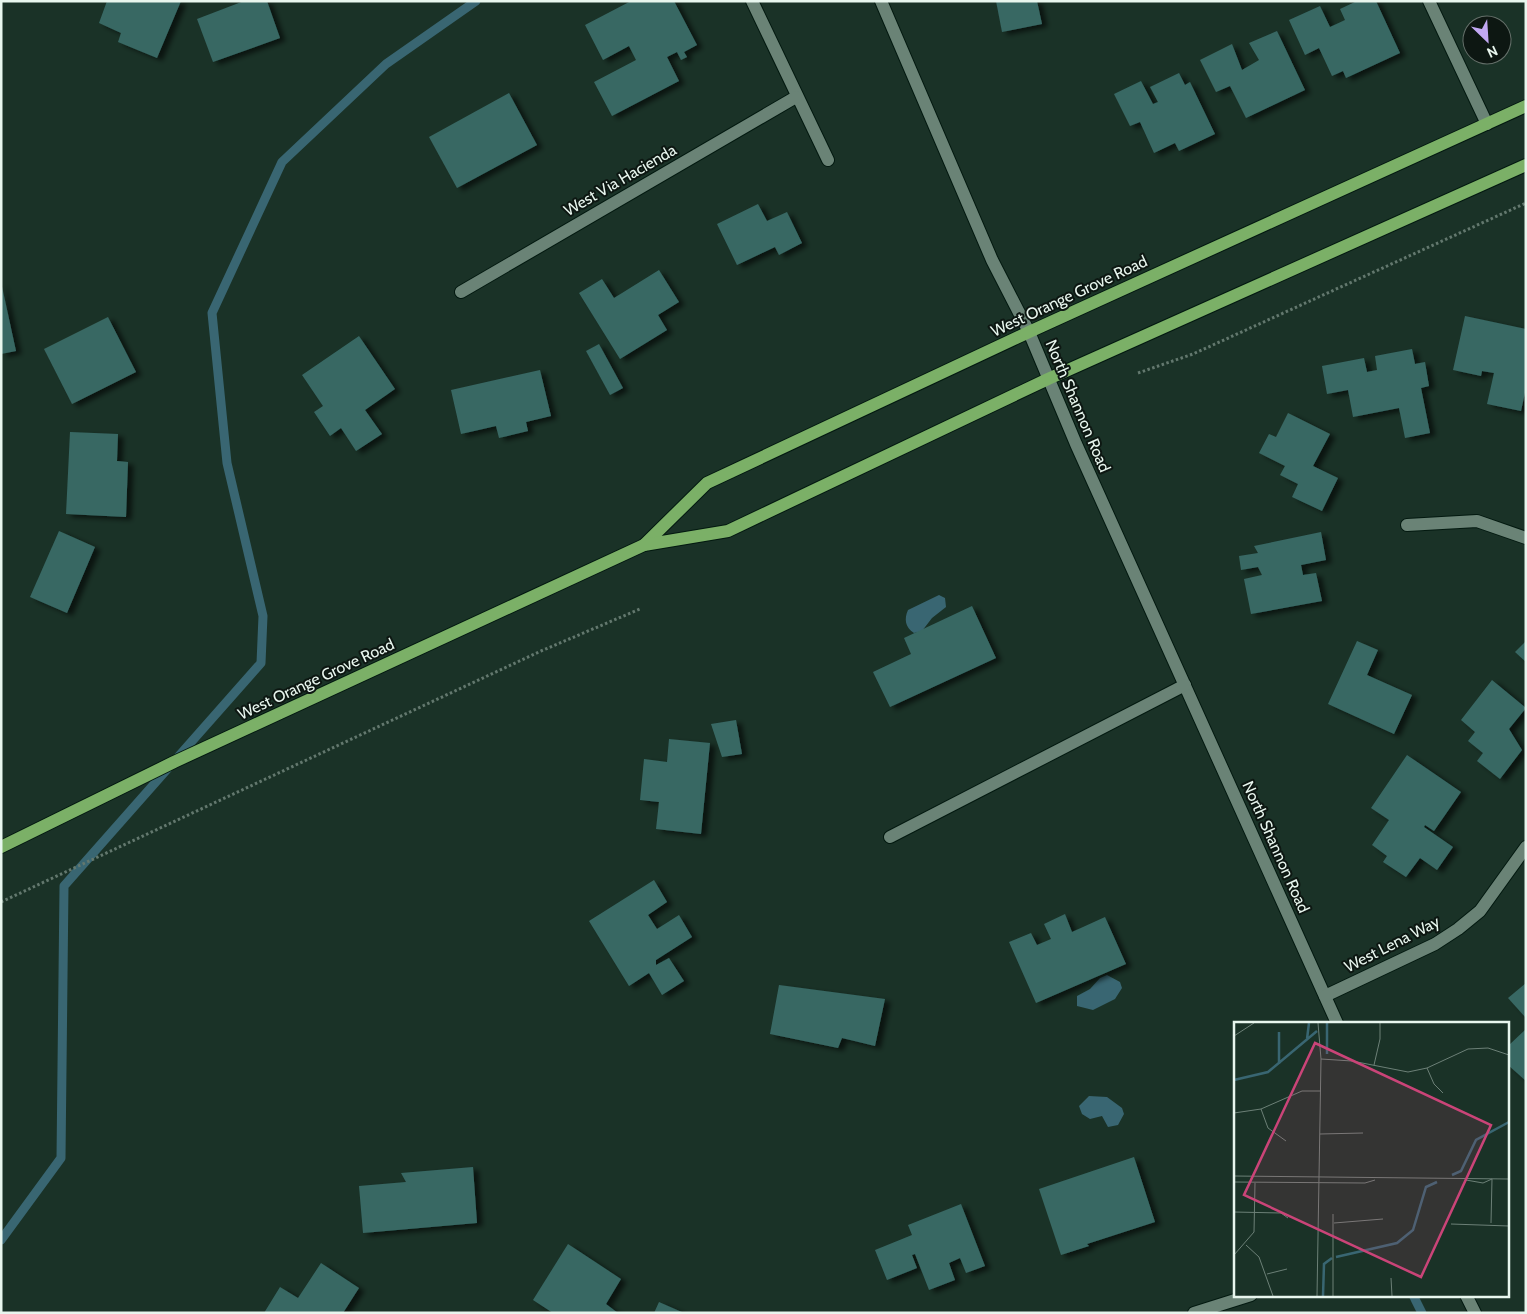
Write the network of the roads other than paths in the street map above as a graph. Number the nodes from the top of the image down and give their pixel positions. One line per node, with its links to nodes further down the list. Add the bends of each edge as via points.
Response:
1 (752, 1): 4 (street)
2 (881, 1): 10 (street, North Shannon Road, via 992,260)
3 (1429, 1): 6 (street)
4 (796, 97): 7 (street); 9 (street, West Via Hacienda)
5 (1526, 106): 6 (main road, West Orange Grove Road)
6 (1487, 124): 10 (main road, West Orange Grove Road)
7 (828, 160)
8 (1526, 165): 11 (main road, West Orange Grove Road)
9 (461, 292)
10 (1029, 332): 11 (street, North Shannon Road); 14 (main road, West Orange Grove Road, via 707,483)
11 (1048, 379): 14 (main road, West Orange Grove Road, via 728,531); 15 (street, North Shannon Road)
12 (1407, 525): 13 (street, via 1477,521)
13 (1526, 538)
14 (644, 545): 17 (main road, West Orange Grove Road, via 174,762)
15 (1186, 685): 16 (street); 19 (street, North Shannon Road)
16 (890, 837)
17 (2, 846)
18 (1526, 847): 19 (street, West Lena Way, via 1480,911 1458,929 1435,944)
19 (1325, 996): 20 (street, North Shannon Road)
20 (1337, 1022)
21 (1248, 1296): 23 (street)
22 (1466, 1296): 24 (street)
23 (1194, 1313)
24 (1474, 1313)

